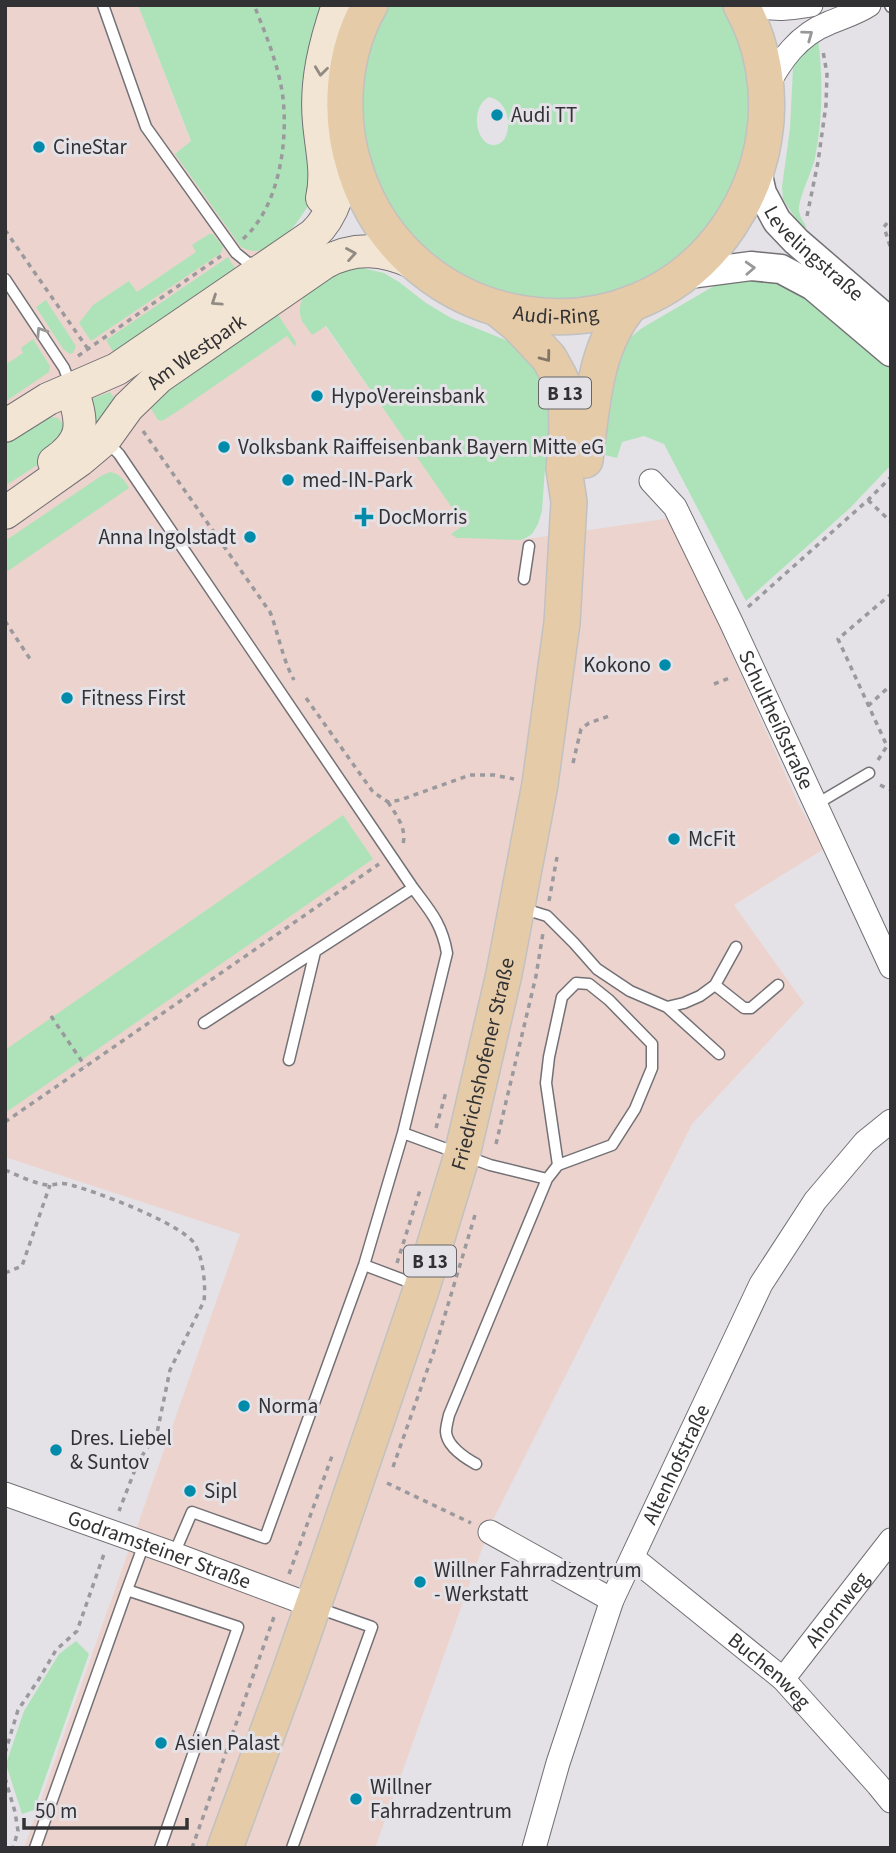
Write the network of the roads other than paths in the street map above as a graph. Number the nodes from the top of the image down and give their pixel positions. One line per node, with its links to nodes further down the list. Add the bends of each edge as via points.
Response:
1 (103, 5): 10 (lane, via 146,127 232,248 256,265)
2 (741, 5): 7 (main road, Audi-Ring / B 13, via 753,30)
3 (757, 5): 4 (street, via 785,9)
4 (811, 5)
5 (869, 5): 7 (street, one-way to 5, via 789,51 812,31)
6 (360, 7): 8 (main road, Audi-Ring / B 13, via 345,104); 10 (main road, one-way to 10, via 324,49 319,121 324,188 320,205)
7 (766, 88): 9 (main road, Audi-Ring / B 13, via 766,127)
8 (348, 144): 10 (main road, Am Westpark, via 328,218); 11 (main road, Audi-Ring / B 13, via 371,208)
9 (757, 171): 12 (main road, Audi-Ring / B 13, via 724,233); 16 (street, Levelingstraße, via 762,193 782,227)
10 (283, 255): 18 (main road, Am Westpark, one-way to 18, via 117,369)
11 (414, 263): 15 (main road, Audi-Ring / B 13, via 461,295); 20 (main road, Am Westpark, one-way to 11, via 128,407 159,377 324,263 372,251)
12 (682, 275): 14 (main road, Audi-Ring / B 13); 17 (street, Levelingstraße, one-way to 17, via 751,266 781,269 813,286)
13 (5, 279): 18 (lane, one-way to 13, via 64,368)
14 (632, 303): 15 (main road, Audi-Ring / B 13, via 574,316 535,316); 22 (main road, Friedrichshofener Straße / B 13, via 617,322 603,354 584,468)
15 (498, 309): 22 (main road, Friedrichshofener Straße / B 13, one-way to 22, via 549,358 566,394 564,469)
16 (891, 323)
17 (891, 352)
18 (72, 389): 19 (main road, Am Westpark); 23 (main road, via 80,419 77,440 23,486)
19 (5, 426)
20 (105, 439): 23 (main road, Am Westpark); 28 (lane)
21 (652, 481): 27 (street, Schultheißstraße, via 675,507)
22 (569, 502): 29 (main road, Friedrichshofener Straße / B 13, via 562,623)
23 (5, 511)
24 (529, 547): 25 (lane)
25 (524, 579)
26 (869, 773): 27 (lane)
27 (815, 804): 32 (street, Schultheißstraße)
28 (413, 888): 31 (lane); 40 (lane, via 444,935 447,954)
29 (517, 907): 35 (lane, via 547,916 597,969); 41 (main road, Friedrichshofener Straße / B 13, via 504,974)
30 (736, 947): 33 (lane)
31 (315, 951): 36 (lane); 38 (lane)
32 (891, 967)
33 (715, 985): 34 (lane, via 744,1008 751,1008); 35 (lane, via 700,996)
34 (778, 985)
35 (667, 1007): 37 (lane)
36 (204, 1023)
37 (719, 1054)
38 (289, 1060)
39 (891, 1121): 52 (street, Altenhofstraße, via 865,1142 815,1201 761,1284)
40 (403, 1133): 41 (lane); 44 (lane)
41 (447, 1149): 43 (lane); 45 (main road, Friedrichshofener Straße / B 13)
42 (558, 1165): 42 (lane, via 546,1083 549,1057 562,997 576,983 589,984 652,1044 652,1068 635,1109 612,1145); 43 (lane)
43 (547, 1179): 46 (lane, via 449,1415 448,1441)
44 (364, 1265): 45 (lane); 51 (lane, via 265,1538 192,1512)
45 (407, 1281): 54 (main road, Friedrichshofener Straße / B 13)
46 (477, 1464)
47 (5, 1494): 50 (street, Godramsteiner Straße)
48 (490, 1532): 55 (street)
49 (891, 1540): 56 (street, Ahornweg)
50 (144, 1545): 51 (street, Godramsteiner Straße); 53 (lane)
51 (174, 1554): 54 (street, Godramsteiner Straße)
52 (633, 1558): 55 (street, Altenhofstraße); 56 (street, Buchenweg)
53 (127, 1590): 58 (lane); 59 (lane, via 238,1627)
54 (298, 1600): 60 (main road, Friedrichshofener Straße / B 13, via 291,1669); 61 (lane, via 372,1627)
55 (612, 1600): 62 (street, Altenhofstraße)
56 (783, 1679): 57 (street, Buchenweg)
57 (891, 1801)
58 (35, 1848)
59 (160, 1848)
60 (225, 1848)
61 (292, 1848)
62 (534, 1848)

